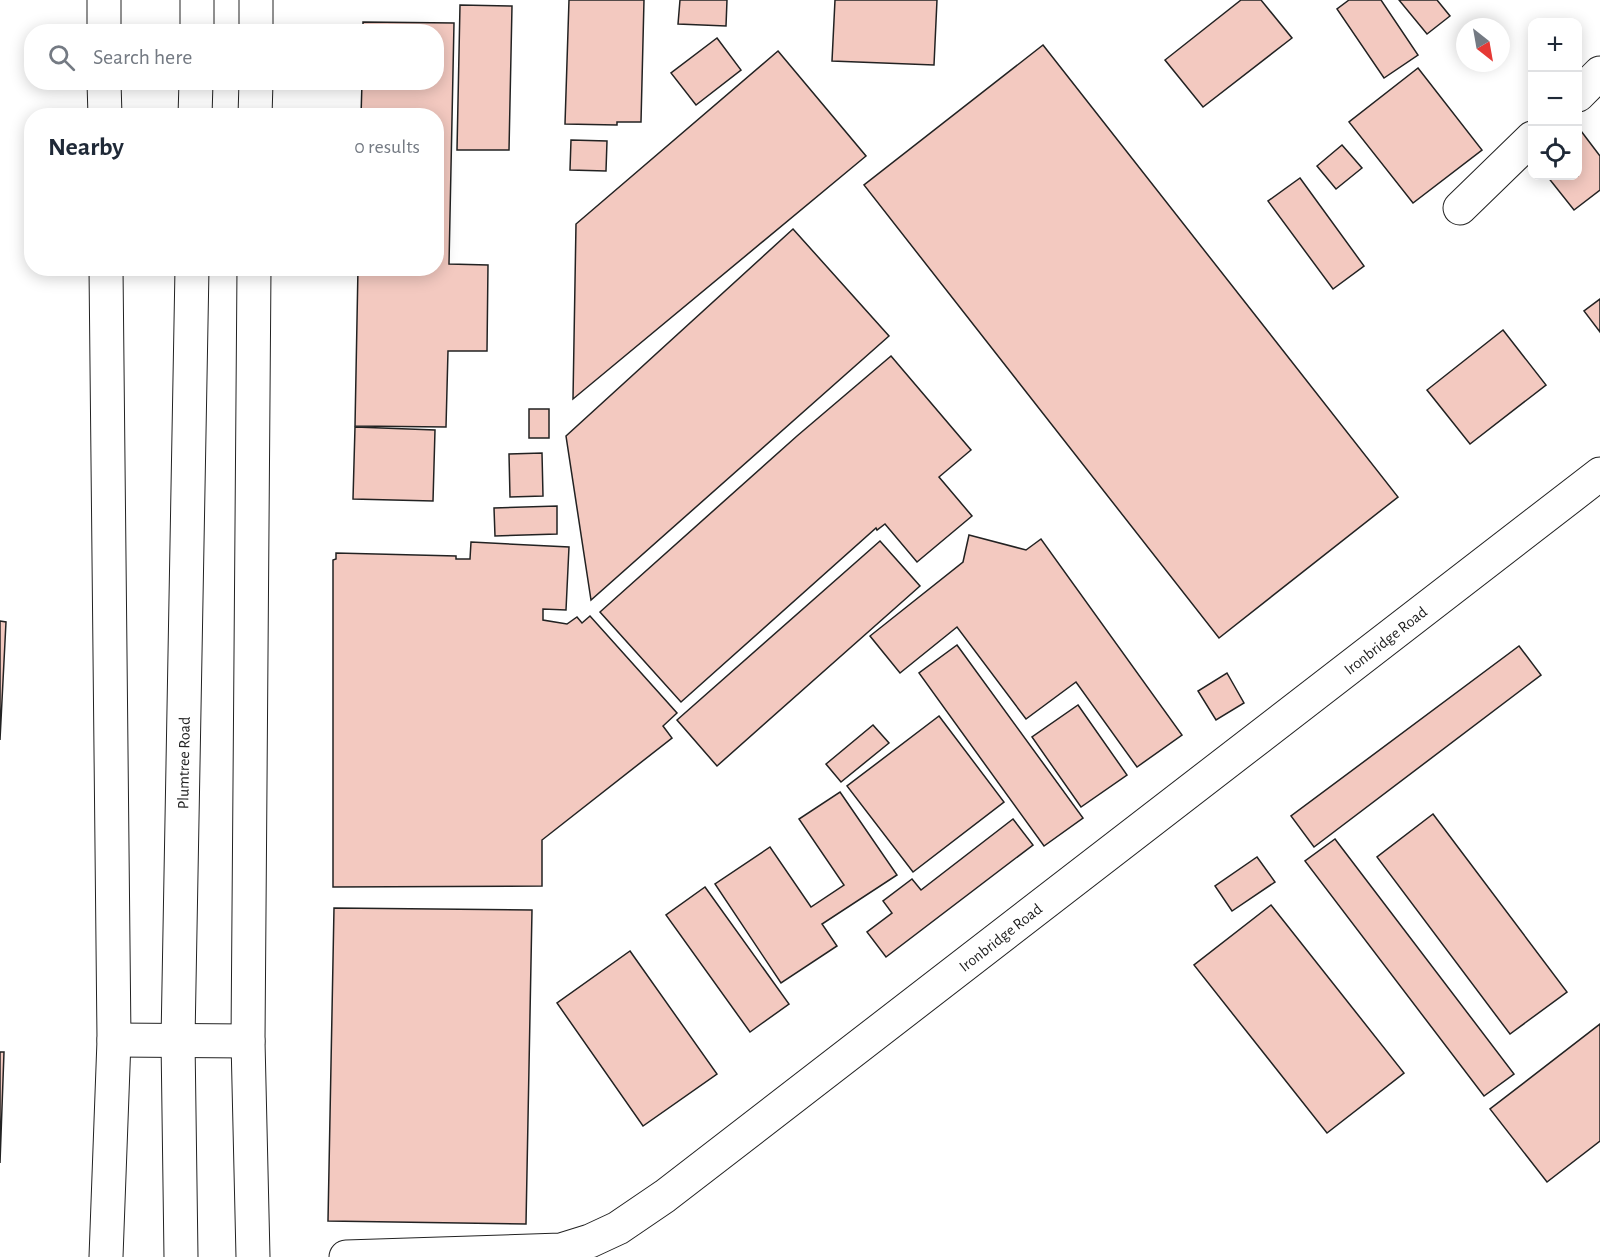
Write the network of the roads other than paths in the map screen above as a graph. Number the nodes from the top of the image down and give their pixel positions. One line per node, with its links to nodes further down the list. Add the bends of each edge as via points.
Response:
1 (104, 0): 4 (main road)
2 (197, 0): 5 (main road)
3 (256, 0): 6 (main road)
4 (104, 24)
5 (196, 24)
6 (256, 24)
7 (1600, 73): 11 (main road)
8 (105, 90): 12 (main road)
9 (196, 90): 13 (main road)
10 (256, 90): 14 (main road)
11 (1582, 91)
12 (105, 108)
13 (195, 108)
14 (255, 108)
15 (1528, 143): 16 (main road)
16 (1460, 208)
17 (106, 276): 21 (main road)
18 (192, 276): 22 (main road, Plumtree Road)
19 (254, 276): 23 (main road)
20 (1600, 474): 27 (main road, Ironbridge Road, via 674,1189 618,1228 561,1250)
21 (114, 1040): 22 (main road); 24 (main road)
22 (178, 1040): 23 (main road); 25 (main road, Plumtree Road)
23 (248, 1041): 26 (main road)
24 (106, 1257)
25 (181, 1257)
26 (253, 1257)
27 (346, 1257)

